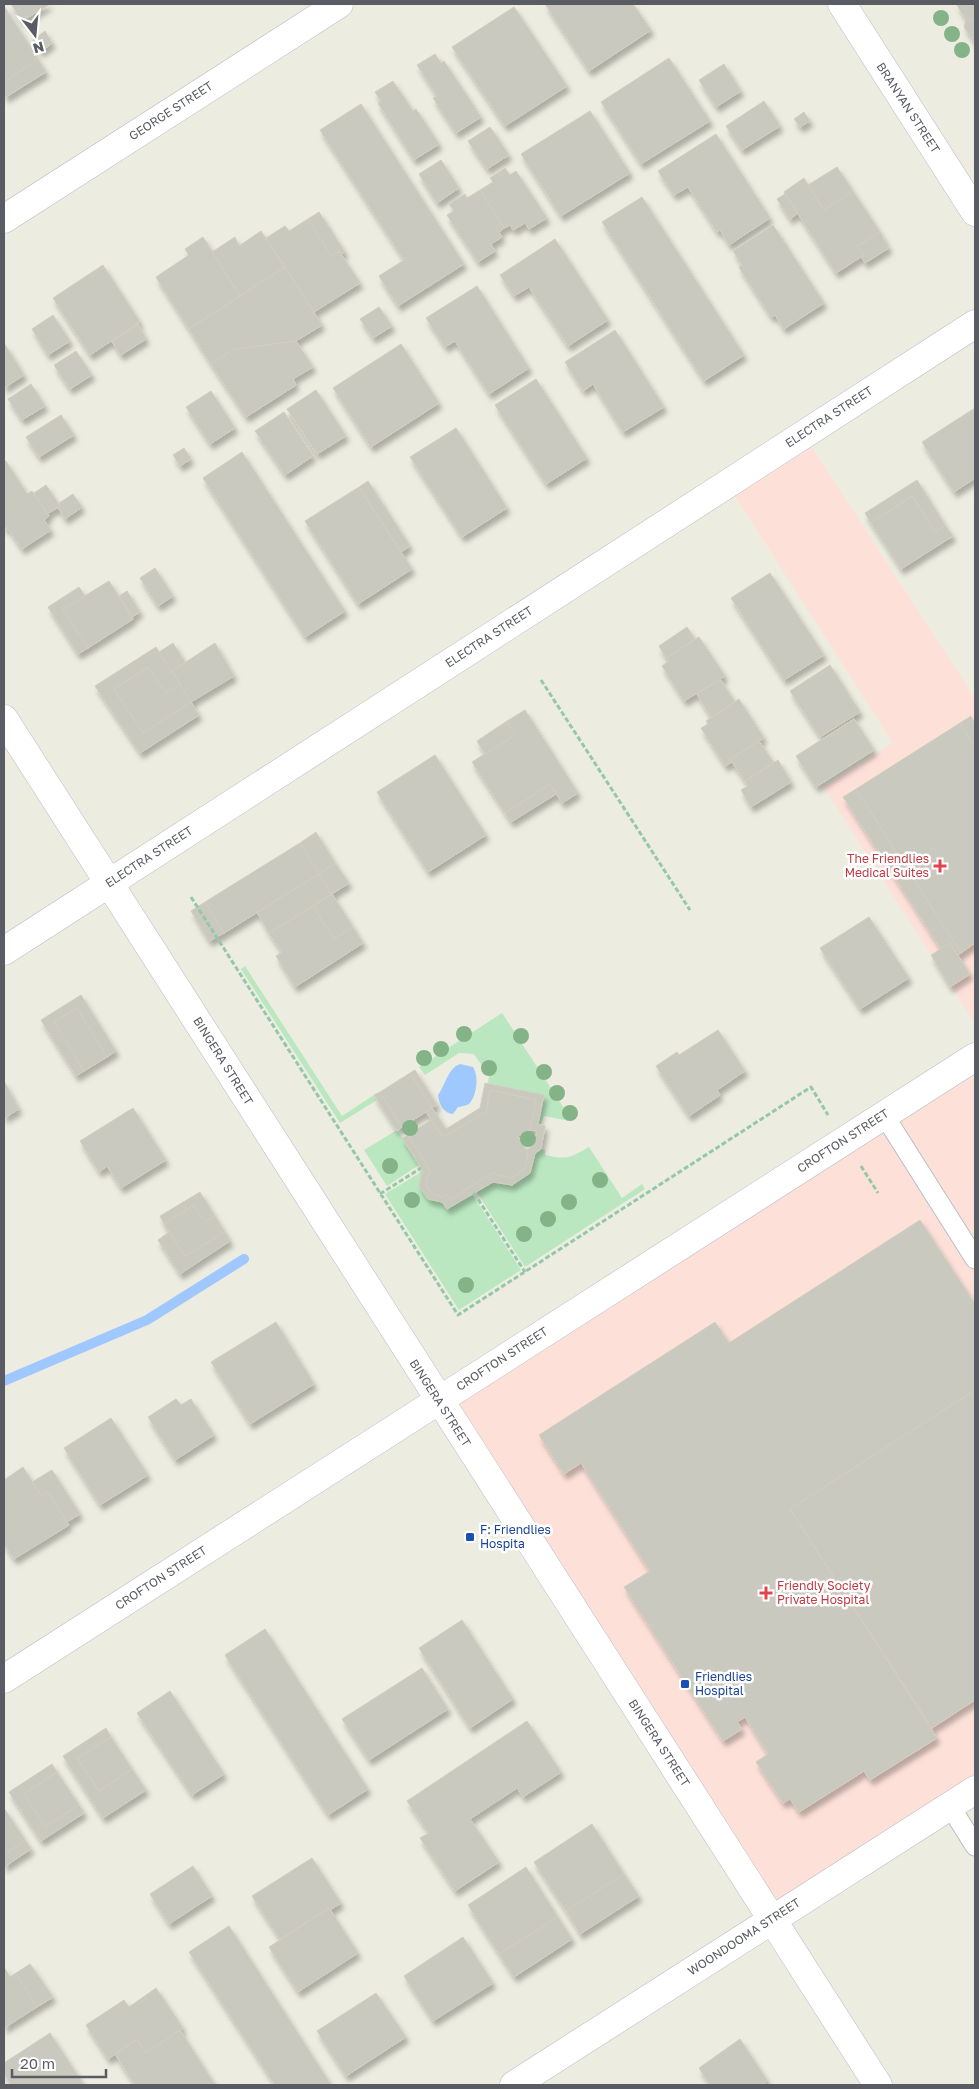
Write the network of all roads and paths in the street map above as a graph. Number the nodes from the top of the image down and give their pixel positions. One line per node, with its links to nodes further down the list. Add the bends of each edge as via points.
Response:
1 (339, 4): 4 (street, GEORGE STREET)
2 (842, 4): 3 (street, BRANYAN STREET)
3 (975, 212)
4 (4, 219)
5 (975, 324): 8 (street, ELECTRA STREET)
6 (541, 680): 10 (path)
7 (4, 719): 8 (street, BINGERA STREET)
8 (110, 882): 11 (street, ELECTRA STREET); 22 (street, BINGERA STREET)
9 (191, 897): 19 (path)
10 (690, 910)
11 (4, 951)
12 (975, 1056): 13 (street, CROFTON STREET)
13 (884, 1115): 20 (lane); 22 (street, CROFTON STREET)
14 (829, 1116): 21 (path, via 811,1087)
15 (859, 1164): 18 (path)
16 (421, 1168): 19 (path)
17 (474, 1192): 21 (path)
18 (878, 1193)
19 (380, 1194): 21 (path, via 458,1315)
20 (975, 1259)
21 (526, 1272)
22 (438, 1400): 23 (street, CROFTON STREET); 27 (street, BINGERA STREET)
23 (4, 1679)
24 (975, 1790): 25 (street, WOONDOOMA STREET)
25 (950, 1806): 26 (lane); 27 (street, WOONDOOMA STREET)
26 (975, 1846)
27 (772, 1919): 28 (street, WOONDOOMA STREET); 29 (street, BINGERA STREET)
28 (514, 2085)
29 (878, 2085)

